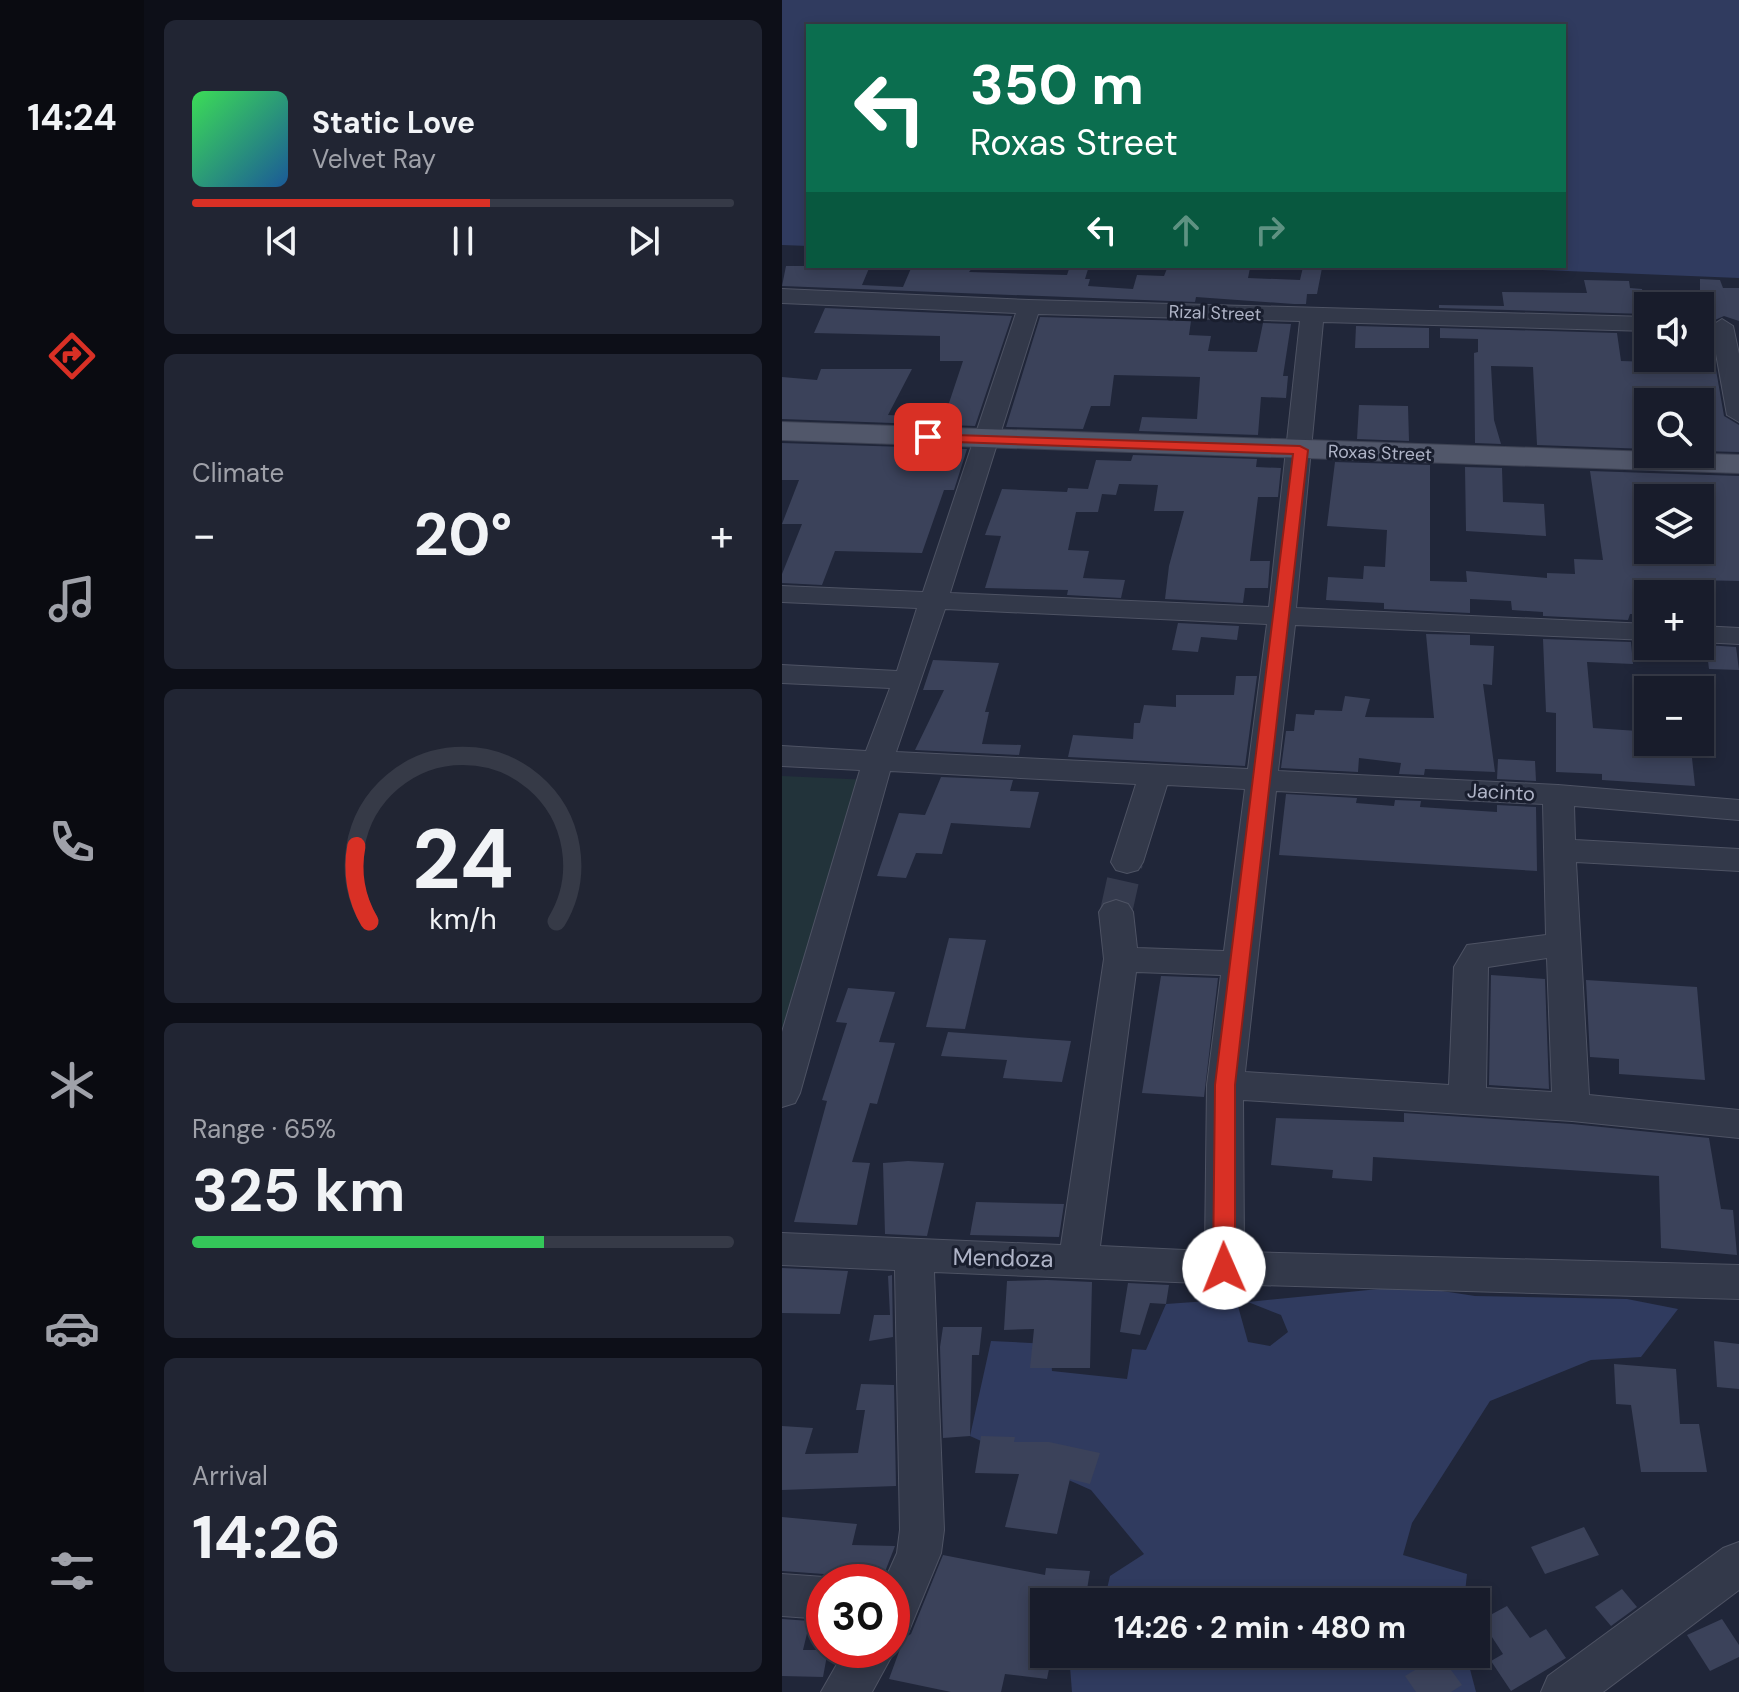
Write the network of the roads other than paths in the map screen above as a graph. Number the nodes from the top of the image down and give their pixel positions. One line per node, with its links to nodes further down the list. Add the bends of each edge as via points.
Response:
1 (782, 296): 2 (street, Rizal Street)
2 (1029, 307): 3 (street, Rizal Street); 8 (street)
3 (1312, 316): 4 (street, Rizal Street); 9 (street)
4 (1634, 324)
5 (1720, 326): 6 (street)
6 (1739, 415)
7 (782, 431): 8 (main road, Roxas Street)
8 (986, 439): 9 (main road, Roxas Street); 12 (street)
9 (1300, 450): 10 (main road, Roxas Street); 13 (street)
10 (1739, 464)
11 (782, 594): 12 (street)
12 (933, 601): 13 (street); 18 (street)
13 (1282, 613): 14 (street); 22 (street)
14 (1634, 631)
15 (1714, 635): 16 (street)
16 (1739, 636)
17 (782, 674): 18 (street)
18 (908, 680): 20 (street)
19 (782, 756): 20 (street, Jacinto)
20 (878, 759): 21 (street, Jacinto); 33 (street)
21 (1154, 777): 22 (street, Jacinto); 27 (street)
22 (1263, 780): 23 (street, Jacinto); 31 (street)
23 (1558, 795): 24 (street, Jacinto); 25 (street)
24 (1739, 810)
25 (1559, 850): 26 (street); 29 (street)
26 (1739, 860)
27 (1127, 862)
28 (1116, 912): 30 (street)
29 (1562, 945): 34 (street, via 1479,953 1471,967); 35 (street)
30 (1121, 959): 31 (street); 39 (street)
31 (1241, 964): 32 (street)
32 (1225, 1085): 34 (street); 40 (street)
33 (782, 1093)
34 (1467, 1100): 35 (street)
35 (1572, 1107): 36 (street)
36 (1739, 1124)
37 (782, 1249): 38 (street, Mendoza)
38 (914, 1256): 39 (street, Mendoza); 43 (street, via 923,1513 919,1553)
39 (1079, 1259): 40 (street, Mendoza)
40 (1224, 1268): 41 (street, Mendoza)
41 (1739, 1282)
42 (1739, 1563): 48 (street)
43 (910, 1574)
44 (782, 1595): 45 (street)
45 (806, 1597)
46 (860, 1668): 47 (street)
47 (845, 1692)
48 (1565, 1692)

